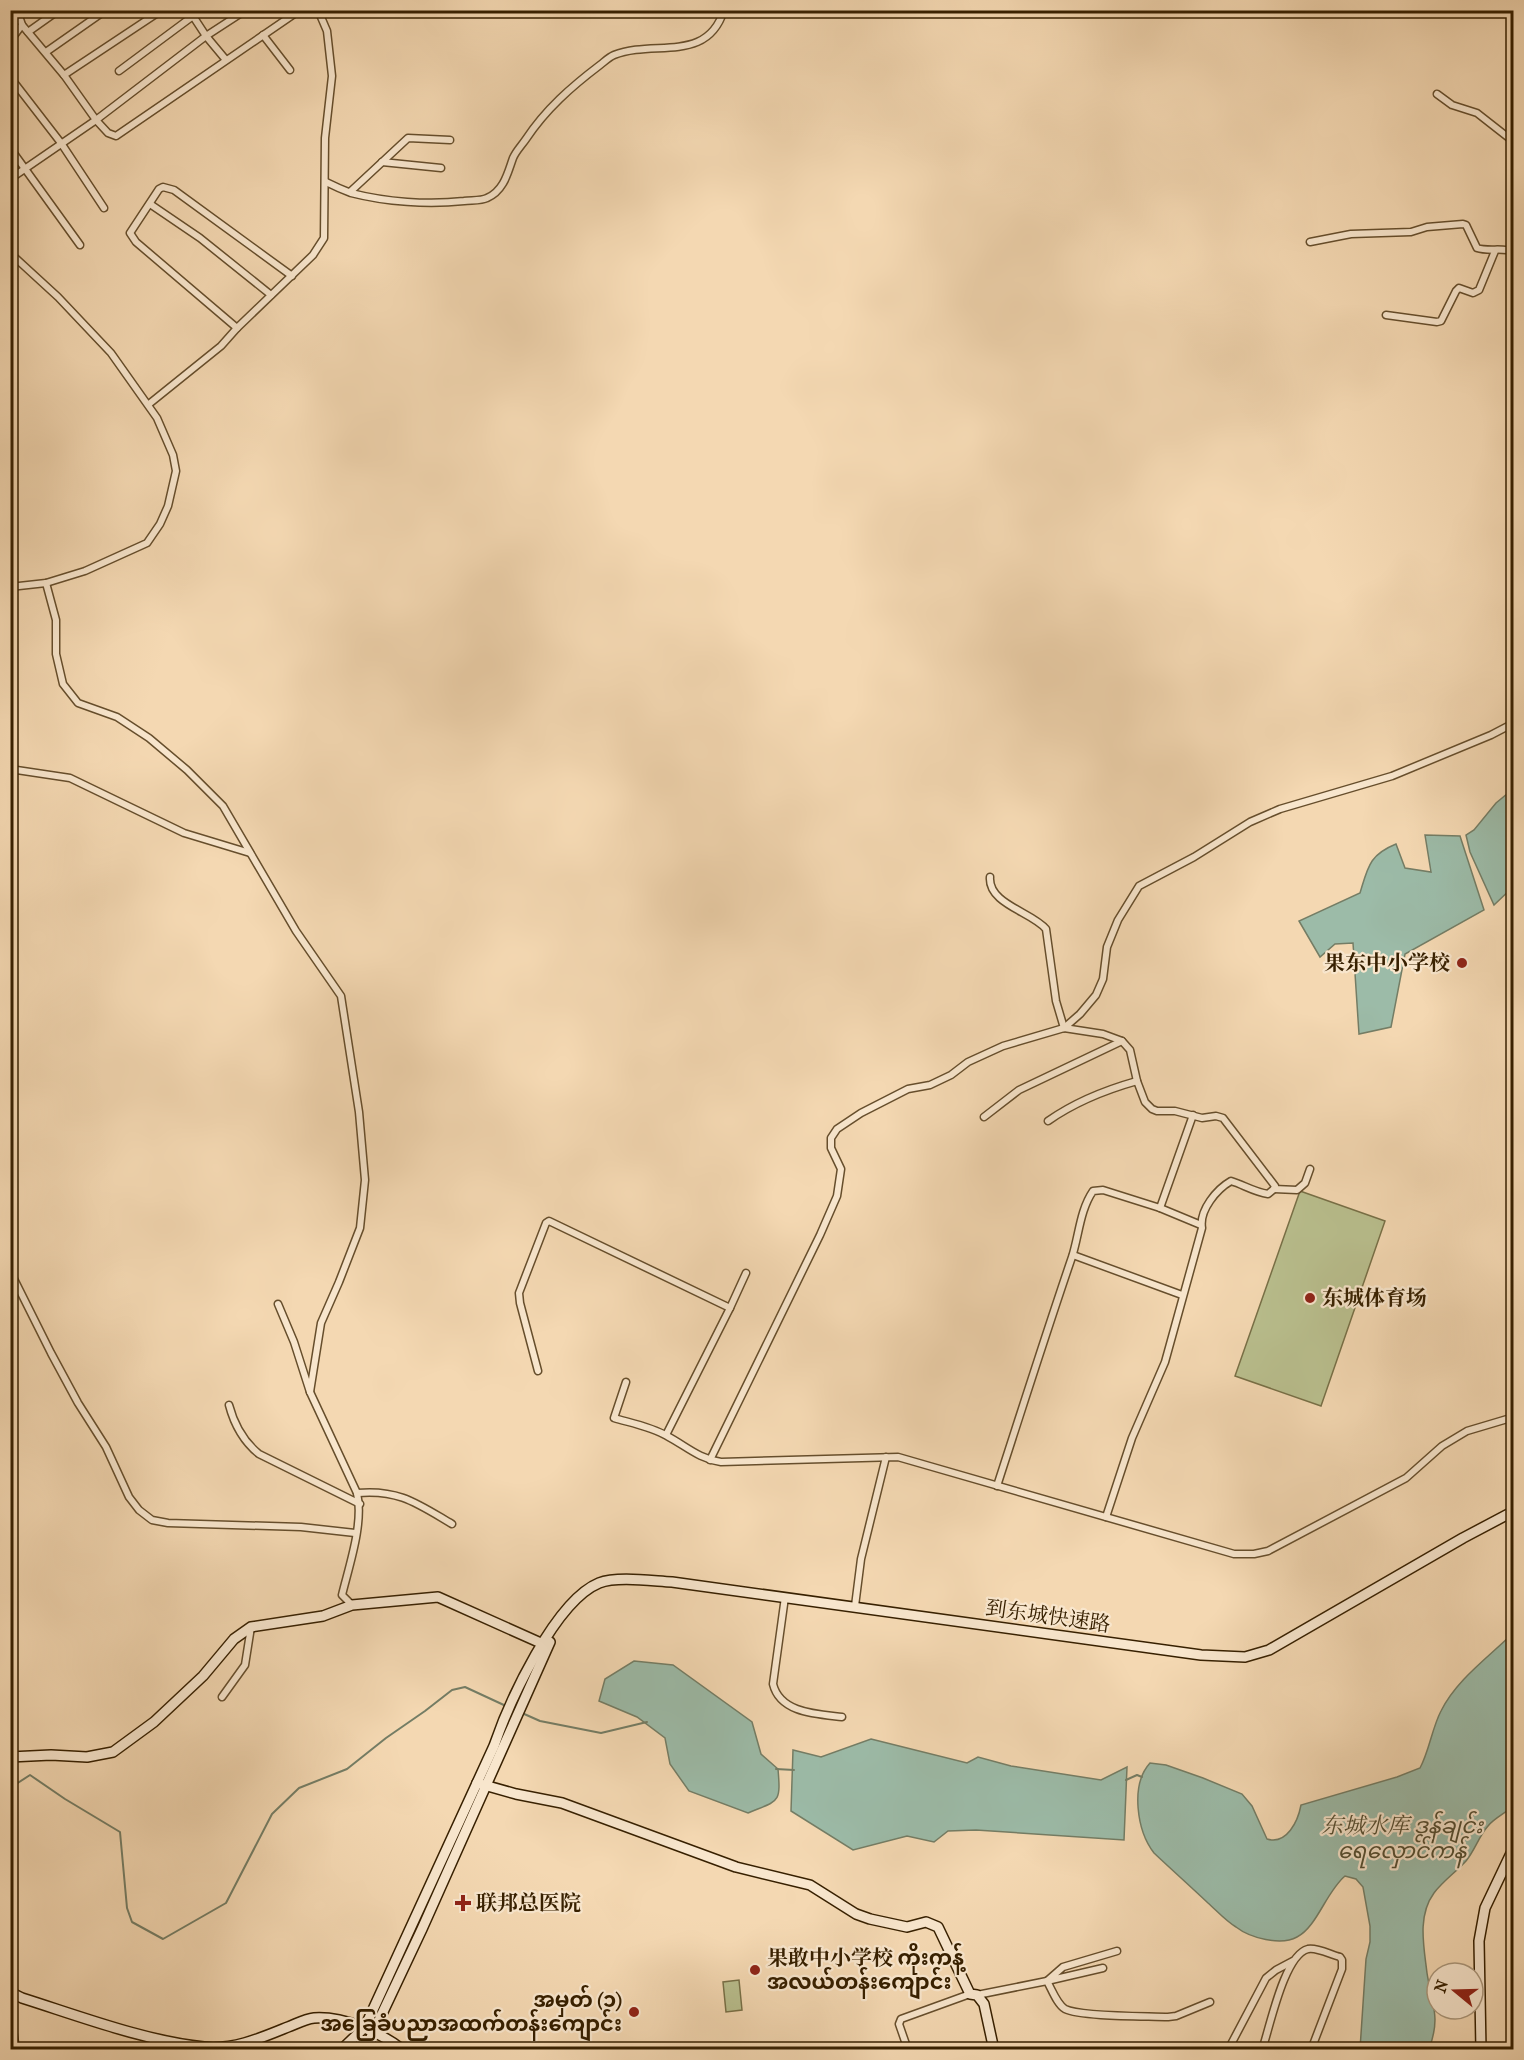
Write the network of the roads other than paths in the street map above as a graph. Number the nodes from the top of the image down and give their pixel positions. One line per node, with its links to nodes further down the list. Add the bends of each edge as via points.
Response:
1 (17, 10): 10 (street)
2 (59, 10): 11 (street)
3 (106, 10): 15 (street)
4 (162, 10): 19 (street)
5 (246, 10): 13 (street)
6 (300, 10): 12 (street)
7 (318, 10): 31 (street, via 327,31 332,76 325,138)
8 (724, 10): 32 (street, via 720,24 705,39 680,47 613,55 575,83 533,127 499,189 487,199 411,201)
9 (191, 12): 13 (street); 18 (street)
10 (22, 25): 11 (street); 14 (street)
11 (28, 32): 15 (street)
12 (263, 35): 16 (street); 17 (street)
13 (206, 36): 16 (street); 22 (street)
14 (10, 41)
15 (46, 52): 19 (street)
16 (226, 60): 22 (street, via 116,136)
17 (290, 70)
18 (119, 71)
19 (64, 75): 22 (street)
20 (10, 77): 25 (street)
21 (1437, 94): 24 (street, via 1452,105 1477,112)
22 (96, 120): 25 (street)
23 (450, 140): 27 (street, via 408,138)
24 (1514, 142)
25 (61, 143): 28 (street); 34 (street)
26 (10, 148): 28 (street)
27 (382, 162): 29 (street); 32 (street)
28 (26, 168): 30 (street); 36 (street)
29 (441, 168)
30 (10, 179)
31 (326, 182): 32 (street); 40 (street, via 324,238)
32 (350, 192)
33 (150, 204): 40 (street, via 159,189 174,190); 41 (street); 43 (street, via 130,233 136,242)
34 (104, 208)
35 (1310, 242): 37 (street, via 1351,234 1411,232 1462,224 1477,248)
36 (80, 245)
37 (1495, 251): 38 (street); 42 (street, via 1479,290 1473,293 1459,288 1441,321)
38 (1514, 252)
39 (10, 253): 44 (street, via 111,353)
40 (292, 276): 41 (street)
41 (271, 295): 43 (street)
42 (1386, 315)
43 (237, 328): 44 (street, via 221,346)
44 (149, 405): 45 (street, via 173,455 176,471 160,524 147,543 85,571)
45 (46, 582): 46 (street); 49 (street, via 56,620 56,654 63,684 78,703 117,717 187,770 223,806)
46 (10, 587)
47 (1514, 723): 51 (street, via 1392,776 1280,809 1250,822 1139,886 1118,920 1096,995)
48 (10, 769): 49 (street, via 70,778 184,833)
49 (250, 853): 69 (street, via 296,932 341,996 359,1112 365,1180 360,1228 321,1323)
50 (990, 877): 51 (street, via 994,893 1046,929 1056,1001)
51 (1064, 1028): 52 (street); 74 (street, via 1003,1046 930,1085 908,1089 837,1129 831,1138 831,1148 841,1169 837,1196)
52 (1122, 1041): 53 (street, via 1130,1050); 55 (street, via 1020,1090)
53 (1137, 1081): 54 (street, via 1152,1109); 56 (street, via 1107,1089)
54 (1193, 1115): 58 (street, via 1223,1118); 59 (street)
55 (984, 1117)
56 (1048, 1121)
57 (1310, 1170): 58 (street, via 1297,1190)
58 (1275, 1189): 60 (street, via 1268,1194 1254,1192 1231,1181 1220,1187)
59 (1160, 1208): 60 (street); 61 (street, via 1102,1190 1093,1191 1086,1200)
60 (1201, 1225): 64 (street)
61 (1073, 1255): 64 (street); 75 (street)
62 (10, 1271): 81 (street, via 129,1497 152,1520)
63 (746, 1273): 66 (street)
64 (1182, 1295): 79 (street, via 1165,1362 1132,1438)
65 (278, 1304): 69 (street)
66 (730, 1308): 67 (street, via 549,1221 519,1293); 72 (street)
67 (538, 1371)
68 (626, 1382): 72 (street, via 614,1418)
69 (310, 1392): 76 (street)
70 (229, 1405): 77 (street, via 239,1430 259,1454)
71 (1514, 1417): 79 (street, via 1467,1431 1442,1446 1406,1478 1268,1551 1234,1554)
72 (666, 1435): 74 (street)
73 (886, 1457): 74 (street); 75 (street, via 914,1461); 84 (street, via 861,1559)
74 (710, 1460)
75 (997, 1486): 79 (street)
76 (357, 1493): 77 (street); 80 (street, via 378,1491 412,1500)
77 (360, 1504): 81 (street)
78 (1514, 1511): 84 (main road, 到东城快速路, via 1269,1650 1245,1657 1157,1650)
79 (1106, 1517)
80 (452, 1524)
81 (356, 1533): 83 (street, via 342,1595)
82 (785, 1597): 84 (main road, 到东城快速路); 85 (main road, 到东城快速路, via 672,1582 600,1582 573,1601); 89 (street, via 773,1684 775,1694 802,1711)
83 (352, 1605): 86 (main road, via 323,1616); 87 (main road, via 438,1597)
84 (855, 1606)
85 (558, 1621): 87 (main road, 到东城快速路); 91 (main road, 到东城快速路, via 523,1704)
86 (251, 1627): 88 (street, via 245,1665); 90 (main road, via 234,1639 178,1699 113,1752 87,1757)
87 (543, 1644): 91 (main road, 到东城快速路, via 501,1726)
88 (222, 1697)
89 (842, 1718)
90 (10, 1757)
91 (482, 1785): 98 (main road, via 562,1803 736,1867 810,1885 870,1919 907,1927 932,1924 938,1927); 102 (main road); 103 (main road)
92 (1514, 1847): 113 (main road, via 1485,1908 1479,1941)
93 (1117, 1951): 96 (street, via 1064,1967)
94 (1295, 1960): 110 (street, via 1266,1978); 111 (street, via 1285,1973); 112 (street, via 1311,1948 1342,1960)
95 (1103, 1968): 96 (street)
96 (1047, 1982): 98 (street); 99 (street, via 1065,2009 1084,2012 1168,2017)
97 (10, 1992): 102 (main road, via 118,2028 204,2047 248,2043 313,2018)
98 (974, 1995): 108 (street, via 901,2019 899,2024); 109 (main road, via 984,2004)
99 (1210, 2002)
100 (10, 2009): 101 (street)
101 (11, 2014): 104 (street)
102 (365, 2027): 103 (main road); 105 (main road)
103 (374, 2032): 106 (main road); 107 (main road)
104 (16, 2049)
105 (341, 2049)
106 (365, 2049)
107 (403, 2049)
108 (908, 2049)
109 (994, 2049)
110 (1228, 2049)
111 (1262, 2049)
112 (1311, 2049)
113 (1481, 2049): 114 (main road)
114 (1486, 2049)

